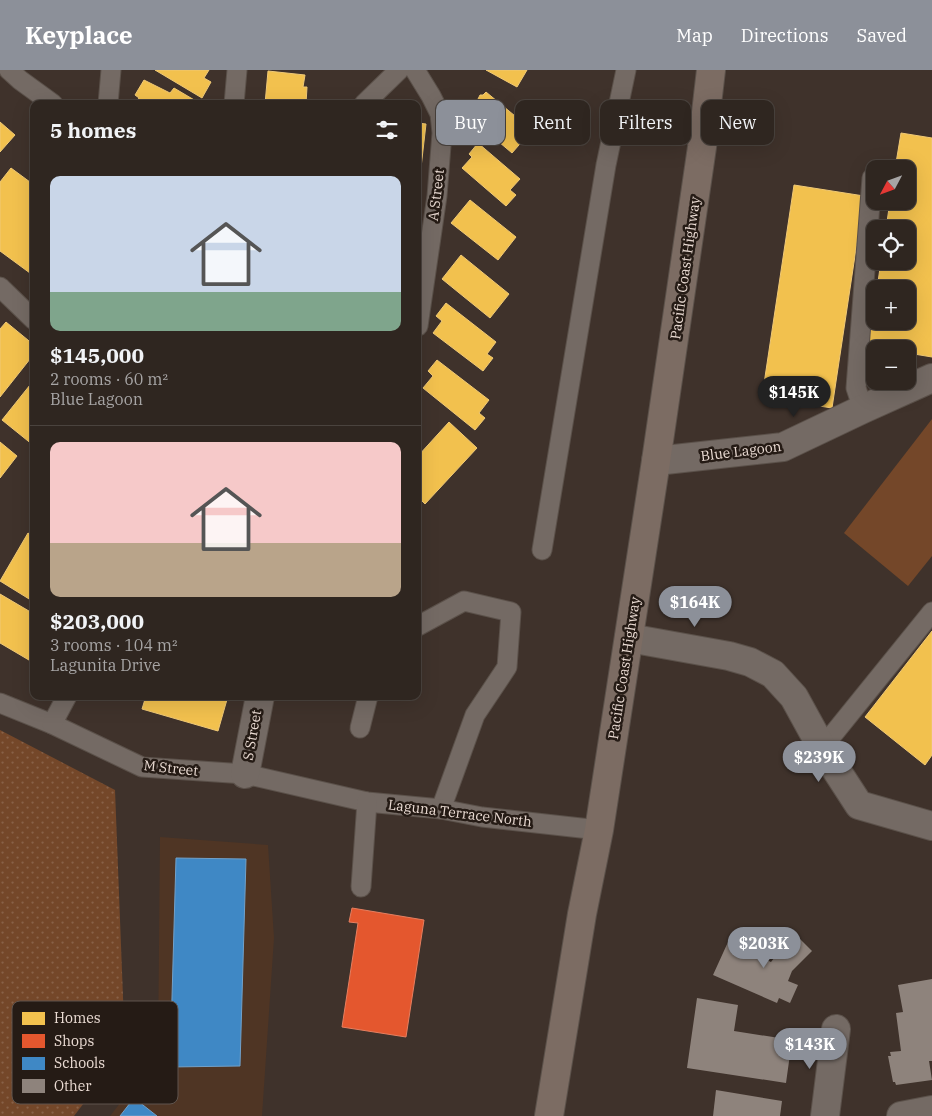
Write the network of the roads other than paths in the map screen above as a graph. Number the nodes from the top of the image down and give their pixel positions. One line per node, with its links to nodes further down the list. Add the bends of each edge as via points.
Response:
1 (10, 70): 8 (lane)
2 (111, 70): 9 (lane)
3 (236, 70): 10 (lane)
4 (399, 70): 11 (lane)
5 (415, 70): 14 (lane, A Street, via 440,114 442,133 437,196)
6 (626, 70): 19 (lane, via 606,165)
7 (711, 70): 18 (highway, Pacific Coast Highway)
8 (48, 100)
9 (108, 100)
10 (234, 100)
11 (368, 100)
12 (870, 210): 17 (lane, via 856,388)
13 (0, 288): 15 (lane)
14 (421, 305)
15 (30, 316)
16 (932, 378): 17 (street, Blue Lagoon)
17 (863, 408): 18 (street, Blue Lagoon, via 783,447)
18 (656, 461): 22 (highway, Pacific Coast Highway)
19 (542, 550)
20 (932, 612): 29 (lane)
21 (421, 624): 33 (lane, via 464,601 511,612 507,667 476,715)
22 (629, 638): 29 (street, via 729,656 773,674 794,697); 35 (highway, Pacific Coast Highway)
23 (65, 700): 27 (lane)
24 (259, 700): 30 (street, S Street)
25 (367, 700): 28 (lane)
26 (0, 703): 27 (lane, M Street)
27 (52, 724): 30 (lane, M Street, via 142,767)
28 (360, 728)
29 (822, 748): 34 (street, via 859,805)
30 (245, 774): 31 (lane, M Street)
31 (323, 792): 32 (lane, Laguna Terrace North)
32 (367, 802): 33 (lane, Laguna Terrace North); 36 (lane)
33 (441, 809): 35 (lane, Laguna Terrace North, via 482,817)
34 (932, 826)
35 (599, 830): 39 (highway, Pacific Coast Highway)
36 (361, 887)
37 (836, 1029): 40 (street)
38 (932, 1110): 41 (street)
39 (548, 1116)
40 (825, 1116)
41 (901, 1116)

